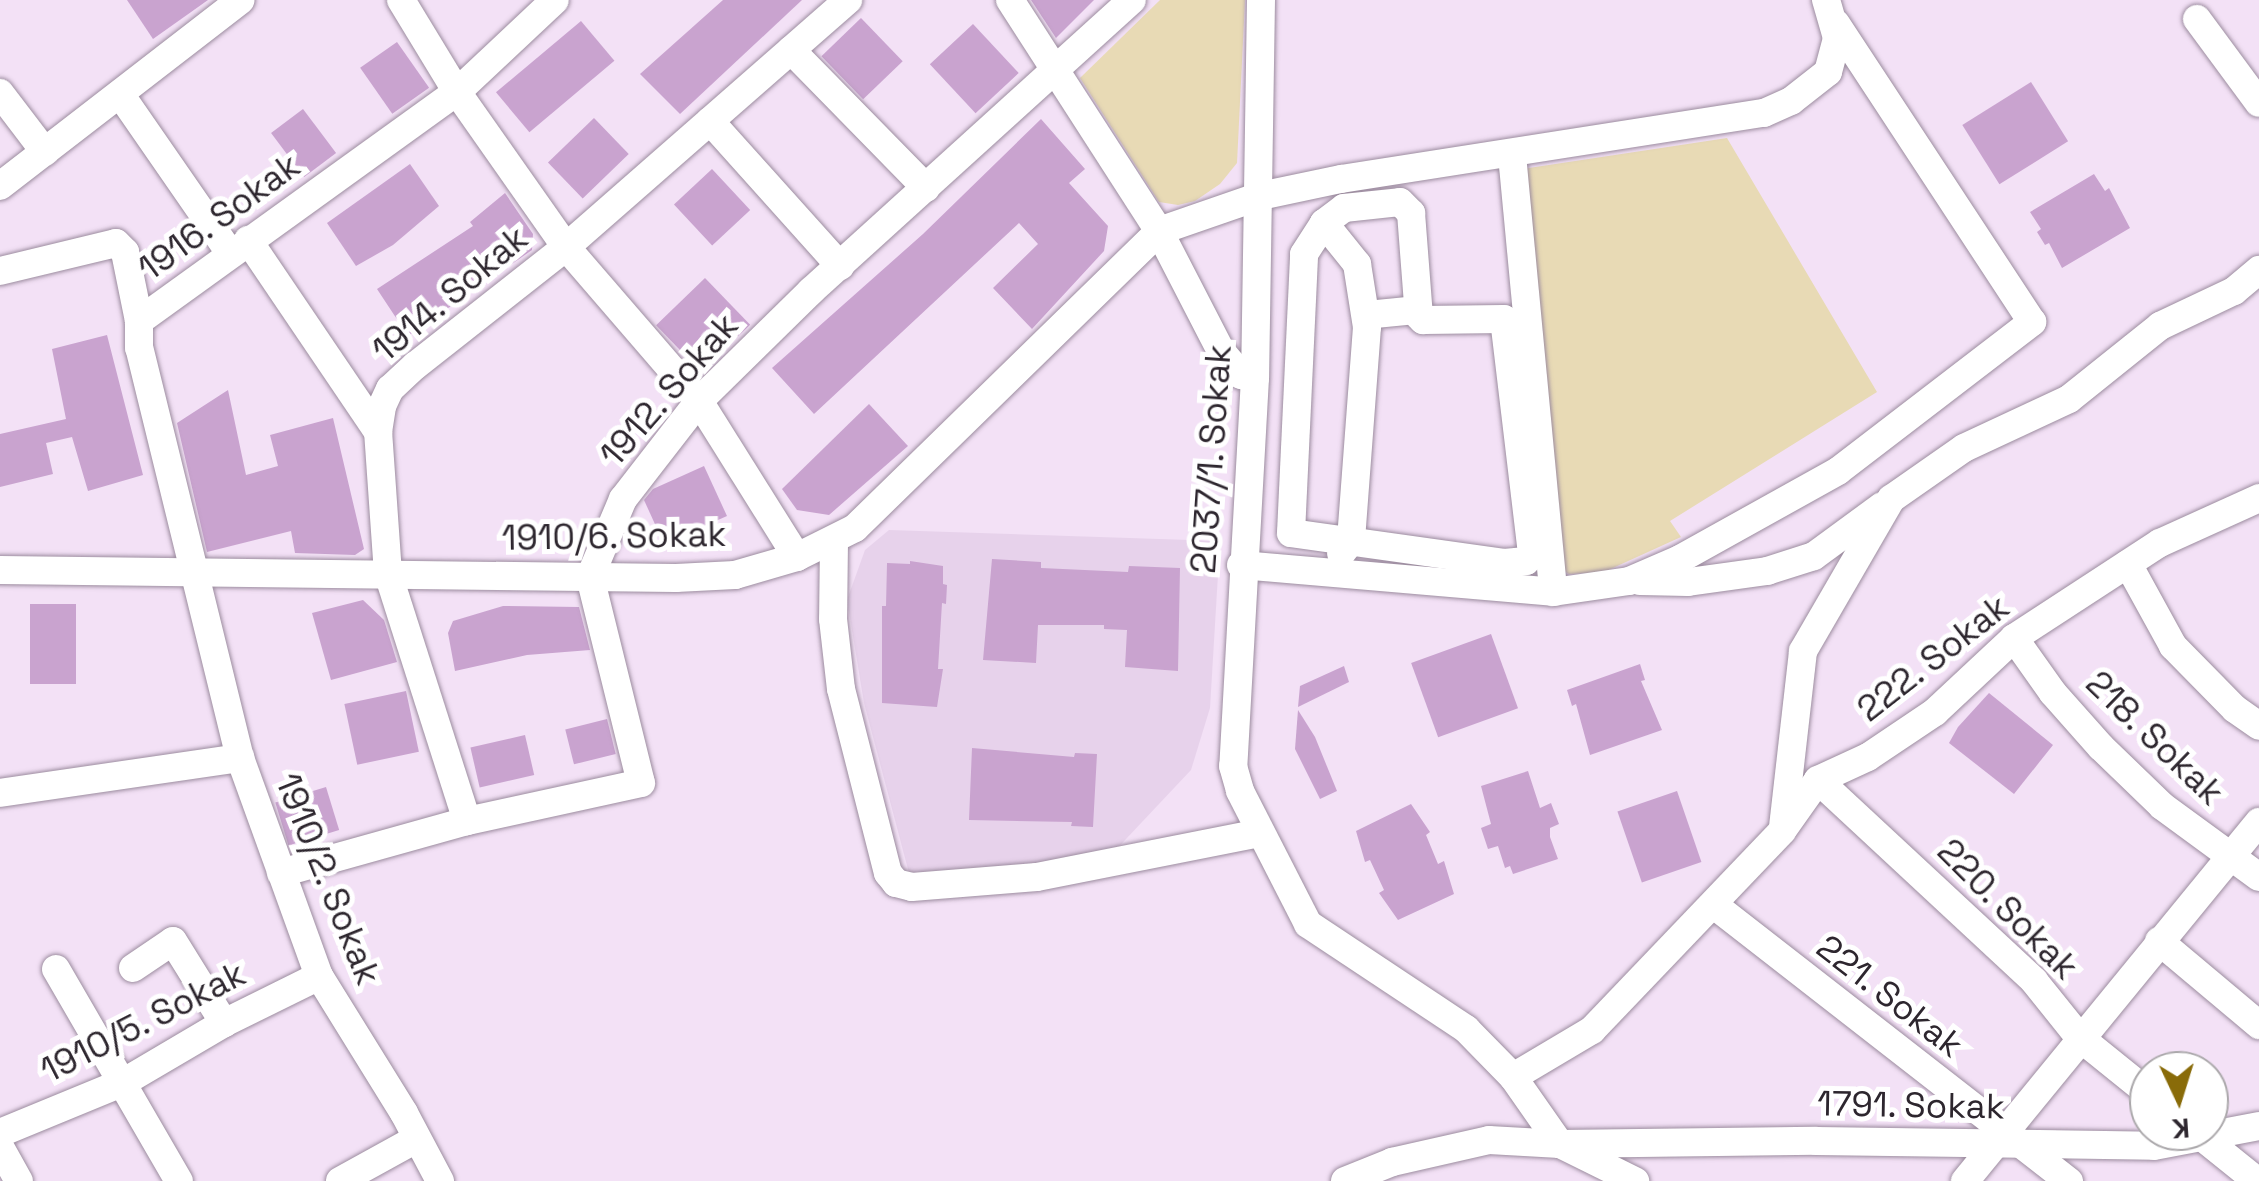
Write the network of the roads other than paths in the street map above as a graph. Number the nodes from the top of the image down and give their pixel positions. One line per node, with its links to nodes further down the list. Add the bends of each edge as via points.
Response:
1 (241, 0): 14 (street)
2 (400, 0): 12 (street)
3 (555, 0): 12 (street, 1916. Sokak)
4 (848, 0): 10 (street, 1914. Sokak)
5 (1010, 0): 11 (street)
6 (1132, 0): 11 (street, 1912. Sokak)
7 (1262, 0): 21 (street, 2037/1. Sokak)
8 (1831, 12): 18 (street, via 1828,72 1790,102 1764,113); 47 (street, via 2032,322 1838,471)
9 (2197, 19): 15 (street)
10 (791, 50): 16 (street, 1914. Sokak); 20 (street)
11 (1056, 71): 20 (street, 1912. Sokak); 23 (street)
12 (457, 92): 24 (street, 1916. Sokak); 25 (street)
13 (0, 93): 17 (street)
14 (120, 94): 17 (street); 24 (street)
15 (2259, 103)
16 (710, 122): 25 (street, 1914. Sokak); 26 (street)
17 (44, 152): 19 (street)
18 (1512, 154): 21 (street); 48 (street)
19 (0, 186)
20 (926, 188): 26 (street, 1912. Sokak)
21 (1260, 196): 23 (street); 32 (street, 2037/1. Sokak)
22 (1324, 223): 29 (street, via 1344,208 1406,206); 30 (street, via 1357,264); 38 (street, via 1301,268 1290,529 1302,538)
23 (1158, 231): 32 (street, via 1221,350 1241,375); 37 (street, 1910/6. Sokak, via 855,528)
24 (240, 246): 31 (street, 1916. Sokak); 34 (street)
25 (566, 247): 33 (street); 34 (street, 1914. Sokak, via 390,389)
26 (840, 266): 33 (street, 1912. Sokak)
27 (2259, 270): 36 (street, via 2234,291 2160,326 2069,398 1964,448)
28 (0, 271): 31 (street, via 116,243 125,252)
29 (1417, 310): 30 (street); 38 (street, via 1423,320 1504,319 1532,553 1526,562 1504,563)
30 (1366, 315): 38 (street)
31 (139, 322): 44 (street, 1916. Sokak, via 139,348)
32 (1254, 378): 41 (street, 2037/1. Sokak)
33 (699, 401): 39 (street); 46 (street, 1912. Sokak, via 623,499)
34 (378, 432): 45 (street, 1914. Sokak)
35 (2259, 498): 40 (street, 222. Sokak)
36 (1891, 499): 47 (street, via 1814,556 1767,571 1688,582); 56 (street, via 1803,651)
37 (834, 540): 39 (street, 1910/6. Sokak); 57 (street, via 841,689 888,874 896,883 906,888 1009,881)
38 (1351, 542): 43 (street)
39 (797, 557): 46 (street, 1910/6. Sokak, via 735,574)
40 (2128, 564): 49 (street, 222. Sokak); 50 (street, via 2173,646)
41 (1241, 565): 43 (street); 57 (street, 2037/1. Sokak, via 1233,766)
42 (0, 570): 44 (street, 1910/6. Sokak)
43 (1327, 571): 48 (street)
44 (198, 574): 45 (street, 1910/6. Sokak); 51 (street, 1910/2. Sokak)
45 (388, 574): 46 (street, 1910/6. Sokak); 54 (street, 1914. Sokak)
46 (590, 576): 54 (street, via 641,783)
47 (1630, 581): 48 (street)
48 (1552, 592)
49 (2014, 638): 52 (street, 222. Sokak, via 1935,712 1868,757); 58 (street, 218. Sokak, via 2100,747 2162,806)
50 (2259, 726)
51 (240, 758): 53 (street, 1910/2. Sokak); 59 (street, 1910/2. Sokak)
52 (1818, 780): 56 (street, 222. Sokak); 68 (street, 220. Sokak, via 2034,981)
53 (0, 794)
54 (467, 821): 59 (street)
55 (2259, 822): 58 (street)
56 (1782, 830): 61 (street, 222. Sokak)
57 (1260, 832): 69 (street, 2037/1. Sokak, via 1297,908 1320,936 1466,1029)
58 (2230, 856): 60 (street, 218. Sokak); 62 (street)
59 (280, 873): 65 (street, 1910/2. Sokak)
60 (2259, 877)
61 (1714, 905): 69 (street, 222. Sokak, via 1592,1030); 76 (street, 221. Sokak)
62 (2159, 941): 67 (street); 68 (street)
63 (133, 968): 66 (street, via 173,940)
64 (56, 969): 71 (street)
65 (319, 976): 66 (street, 1910/5. Sokak); 75 (street, 1910/2. Sokak)
66 (224, 1022): 71 (street, 1910/5. Sokak)
67 (2259, 1025)
68 (2079, 1037): 70 (street, 220. Sokak); 76 (street)
69 (1512, 1077): 77 (street, 2037/1. Sokak)
70 (2129, 1078)
71 (124, 1082): 73 (street, 1910/5. Sokak); 82 (street)
72 (2259, 1126): 74 (street, 1791. Sokak)
73 (0, 1133)
74 (2229, 1134)
75 (416, 1139): 83 (street); 84 (street, 1910/2. Sokak)
76 (2005, 1141): 77 (street, 1791. Sokak); 78 (street, 1791. Sokak); 87 (street); 88 (street, 221. Sokak)
77 (1560, 1144): 85 (street, 1791. Sokak, via 1490,1140 1392,1162); 86 (street, 1791. Sokak)
78 (2129, 1145)
79 (0, 1147): 81 (street)
80 (2220, 1151): 89 (street)
81 (20, 1181)
82 (179, 1181)
83 (340, 1181)
84 (440, 1181)
85 (1344, 1181)
86 (1635, 1181)
87 (1965, 1181)
88 (2068, 1181)
89 (2257, 1181)

